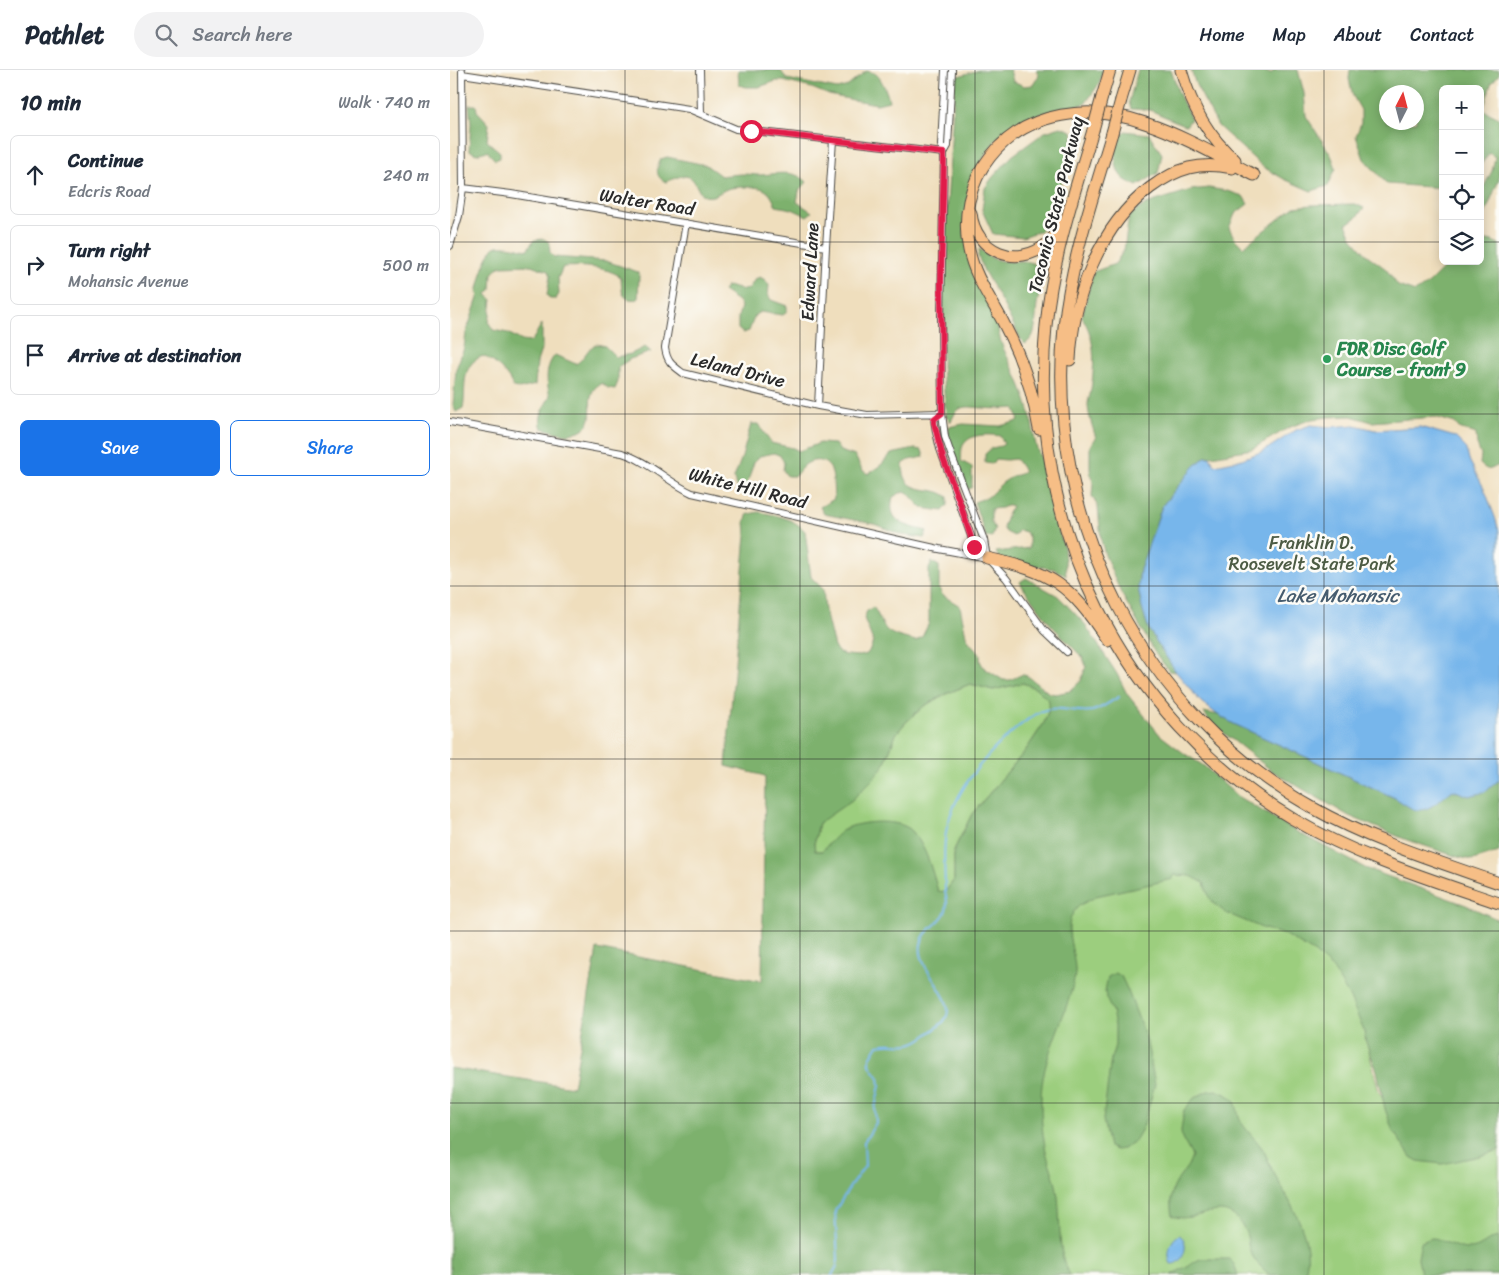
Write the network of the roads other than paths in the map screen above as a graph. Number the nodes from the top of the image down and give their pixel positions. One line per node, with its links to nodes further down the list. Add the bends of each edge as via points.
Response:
1 (700, 70): 8 (street)
2 (945, 70): 10 (street, via 941,145)
3 (952, 70): 10 (street, via 948,146)
4 (1110, 70): 14 (highway, Taconic State Parkway, bridge)
5 (1130, 70): 18 (highway, Taconic State Parkway, bridge, via 1069,289 1062,348)
6 (1181, 70): 11 (highway, via 1194,108 1209,133 1228,154)
7 (462, 72): 8 (street); 12 (street)
8 (701, 113): 9 (street, via 736,129)
9 (833, 140): 10 (street); 17 (street, Edward Lane)
10 (944, 153): 20 (street)
11 (1254, 174): 13 (highway, via 1144,122 1104,114 1070,113 1038,121 1007,139 988,160); 18 (highway, via 1216,165 1188,167 1160,181 1128,208 1108,234 1089,274 1073,330 1068,377)
12 (463, 188): 15 (street, Walter Road); 16 (street)
13 (971, 193): 14 (highway, via 972,219 977,233 988,246 1006,254 1016,256 1042,248 1051,241); 22 (highway, via 966,225 970,257 1025,370 1034,400 1043,455)
14 (1069, 215): 22 (highway, Taconic State Parkway, via 1052,286 1044,346 1044,406)
15 (686, 223): 17 (street, Walter Road); 19 (street, Leland Drive, via 667,331 666,358 682,373)
16 (450, 246)
17 (826, 247): 19 (street, Edward Lane)
18 (1062, 387): 26 (highway, Taconic State Parkway, via 1064,427 1078,504 1112,596 1152,664 1203,725 1237,756 1313,809 1385,842)
19 (818, 406): 20 (street, Leland Drive, via 867,415)
20 (942, 413): 23 (street, via 948,446 984,540); 23 (street, via 934,419 937,440)
21 (450, 422): 23 (street, White Hill Road, via 622,453 692,493)
22 (1053, 473): 25 (highway, Taconic State Parkway, via 1060,508 1093,600 1122,652)
23 (981, 557): 24 (street, via 1006,578 1044,630); 25 (highway, via 1034,570 1070,592 1129,672)
24 (1067, 652)
25 (1157, 701): 27 (highway, Taconic State Parkway, via 1226,771 1292,818 1368,856)
26 (1499, 883)
27 (1499, 903)

